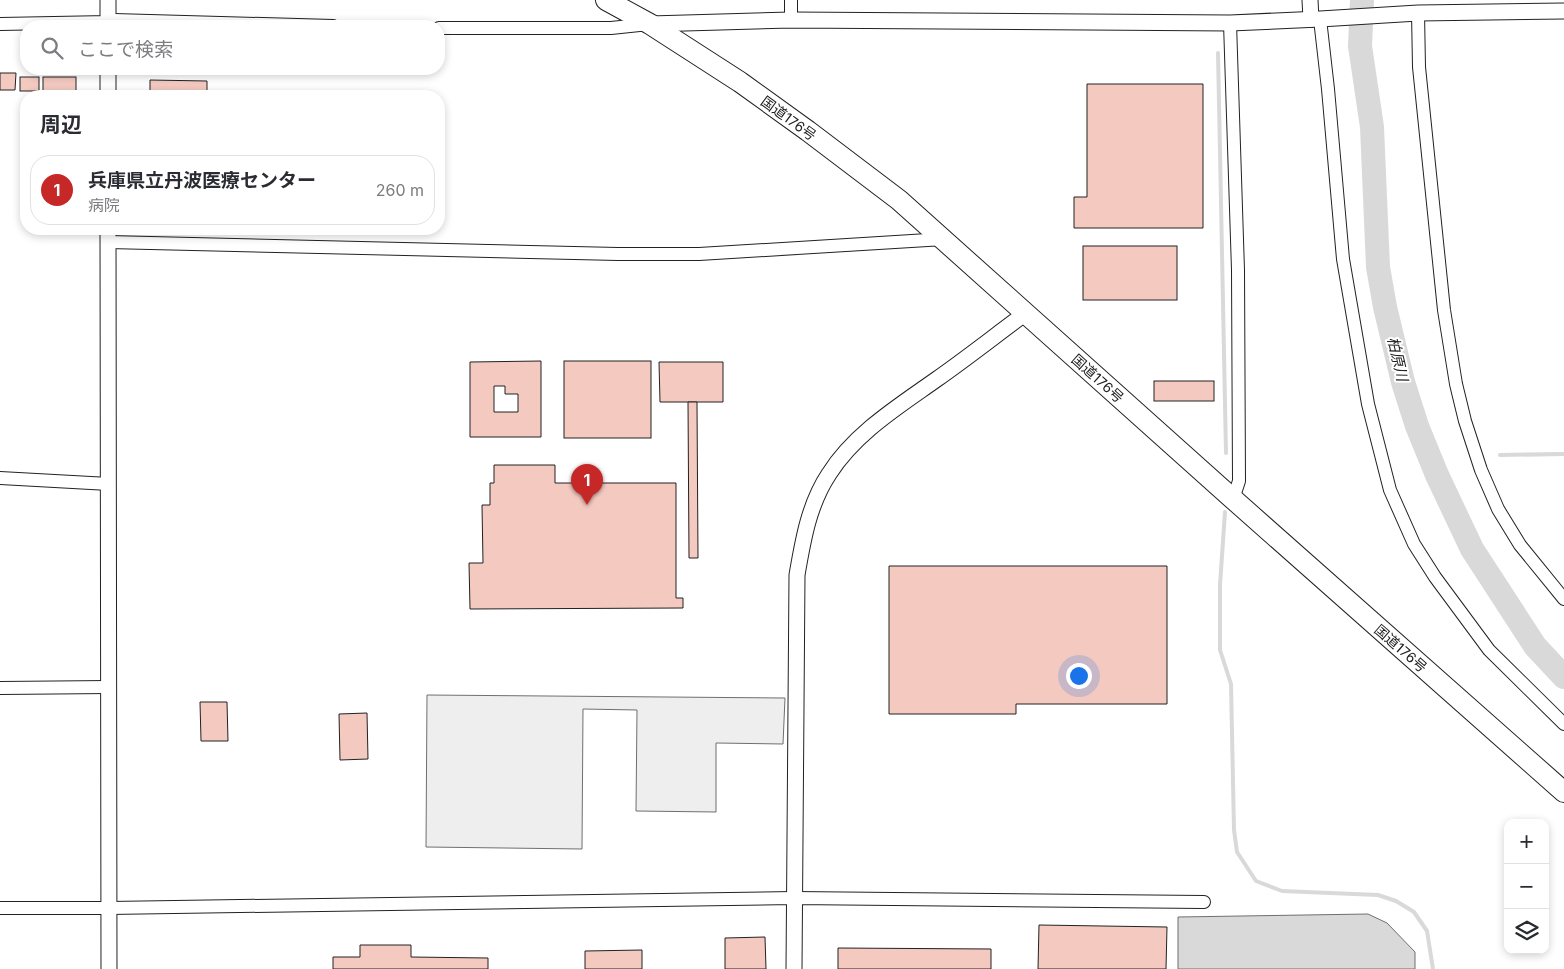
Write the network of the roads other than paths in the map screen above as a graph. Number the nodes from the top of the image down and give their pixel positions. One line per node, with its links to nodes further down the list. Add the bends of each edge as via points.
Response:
1 (108, 0): 8 (street)
2 (606, 0): 13 (highway, 国道176号)
3 (791, 0): 9 (street)
4 (1310, 0): 7 (street)
5 (1564, 11): 6 (street)
6 (1418, 13): 7 (street); 23 (street, via 1419,67 1444,310 1464,422 1498,509 1520,545)
7 (1316, 19): 10 (street); 26 (street, via 1328,88 1343,259 1368,404 1390,490 1414,544 1489,650)
8 (108, 20)
9 (791, 20): 10 (street); 13 (street)
10 (1230, 23): 22 (street, via 1238,270 1239,481)
11 (0, 24): 12 (street)
12 (20, 24)
13 (650, 24): 14 (street, via 611,28); 18 (highway, 国道176号, via 808,131 899,200)
14 (445, 28)
15 (108, 75): 16 (street)
16 (108, 90)
17 (108, 236): 18 (street, via 618,254 699,254); 21 (street)
18 (944, 239): 19 (highway, 国道176号)
19 (1026, 313): 22 (highway, 国道176号); 28 (street, via 889,412 850,447 828,474 816,500 804,534 798,575)
20 (0, 478): 21 (street)
21 (109, 484): 24 (street)
22 (1233, 499): 27 (highway, 国道176号)
23 (1564, 599)
24 (109, 687): 25 (street); 31 (street)
25 (0, 688)
26 (1564, 724)
27 (1564, 792)
28 (794, 898): 29 (street); 31 (street); 33 (street)
29 (1204, 902)
30 (0, 908): 31 (street)
31 (109, 908): 32 (street)
32 (109, 969)
33 (794, 969)

